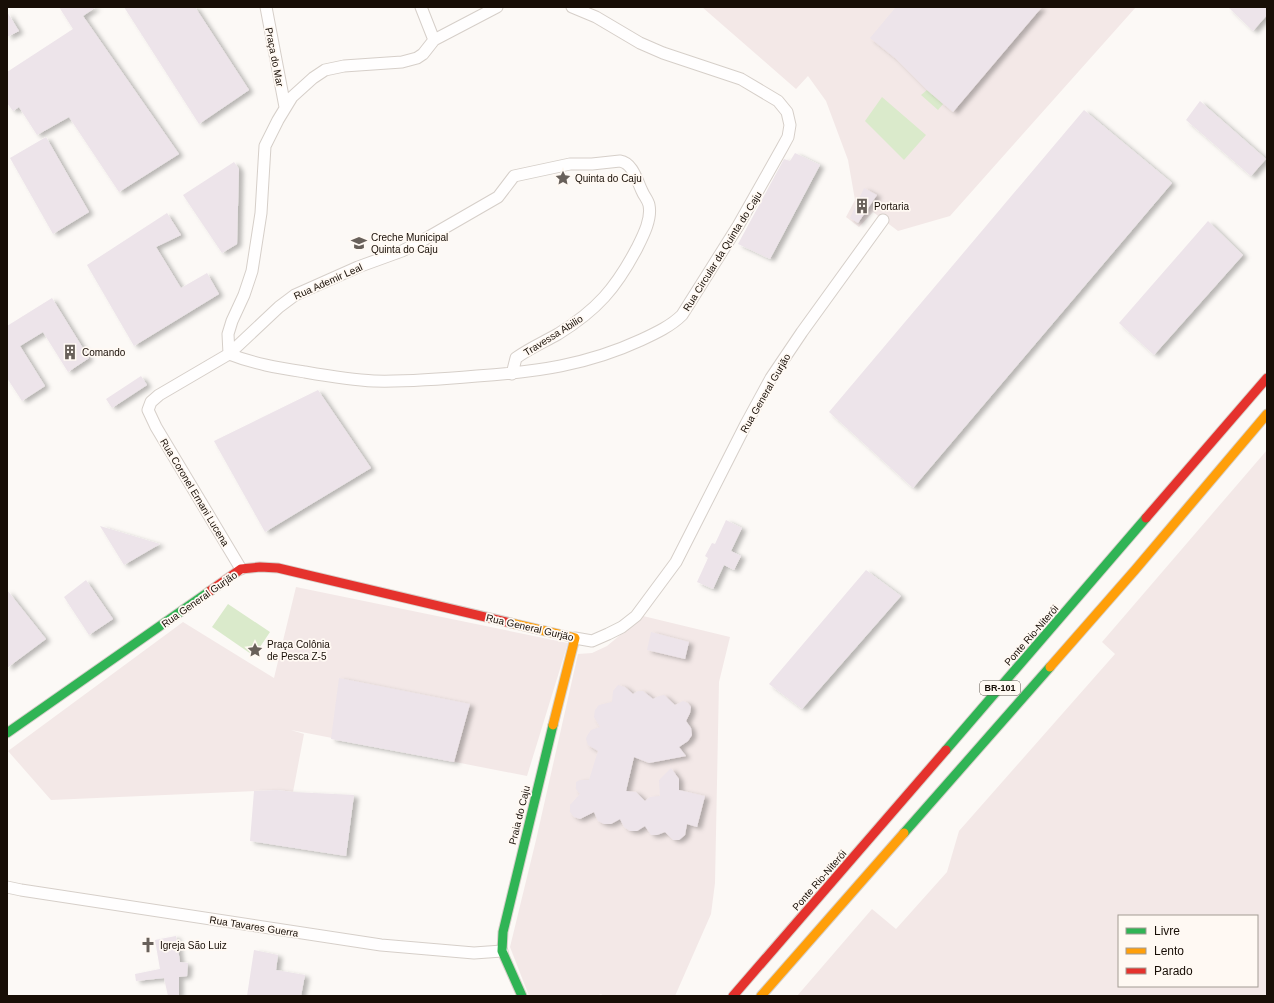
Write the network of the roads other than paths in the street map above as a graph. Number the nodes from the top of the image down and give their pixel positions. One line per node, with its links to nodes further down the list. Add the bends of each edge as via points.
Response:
1 (266, 7): 6 (street, Praça do Mar)
2 (421, 7): 5 (street)
3 (497, 7): 5 (street)
4 (572, 7): 10 (street, Rua Circular da Quinta do Caju, via 596,17 640,43 740,79 778,101 787,112 790,125 788,137 769,173 691,302 676,321 626,347 588,360)
5 (434, 40): 6 (street, via 417,58 402,62 344,66 325,70 292,97)
6 (285, 107): 9 (street, via 265,146 261,213 252,271 228,334)
7 (616, 161): 9 (street, Rua Ademir Leal, via 570,164 514,176 498,197 420,242 295,295); 10 (street, Travessa Abilio, via 628,163 649,204 649,217 642,237 617,281 597,306 568,328 520,356 514,363)
8 (883, 220): 15 (street, Rua General Gurjão, via 771,378 676,562 636,616 622,627 592,641)
9 (229, 354): 10 (street, Rua Circular da Quinta do Caju, via 282,368 374,381 440,380); 13 (street, Rua Ademir Leal, via 159,395 151,402)
10 (512, 374)
11 (1267, 378): 20 (main road, Ponte Rio-Niterói / BR-101)
12 (1267, 414): 21 (main road, BR-101, via 1135,570)
13 (149, 415): 14 (street, Rua Coronel Ernani Lucena)
14 (241, 569): 15 (main road, Rua General Gurjão, via 278,568); 16 (main road, Rua General Gurjão)
15 (576, 638): 18 (main road, Praia do Caju, via 530,816 503,932)
16 (7, 733)
17 (7, 886): 18 (street, Rua Tavares Guerra, via 381,945 474,953)
18 (502, 951): 19 (main road, Praia do Caju)
19 (522, 996)
20 (732, 996)
21 (760, 996)

